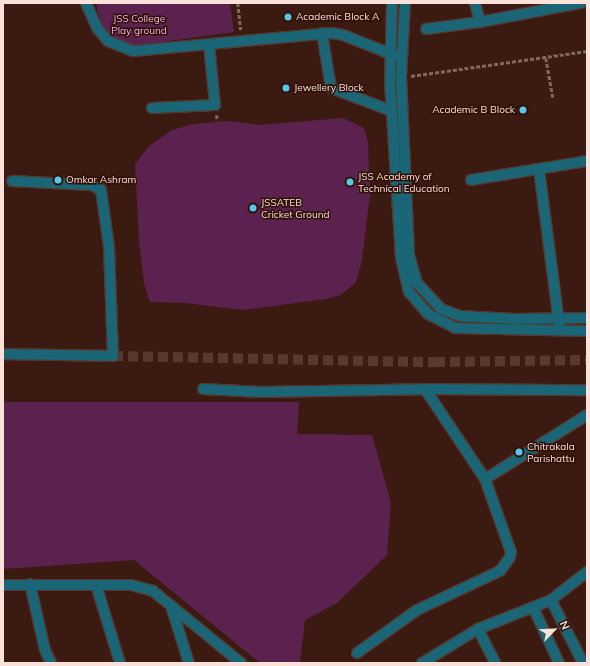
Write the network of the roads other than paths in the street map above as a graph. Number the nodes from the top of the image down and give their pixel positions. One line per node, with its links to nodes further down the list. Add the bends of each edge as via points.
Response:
1 (86, 3): 10 (street, via 97,28 118,46 132,51)
2 (392, 3): 11 (street)
3 (404, 3): 12 (street)
4 (475, 3): 7 (street)
5 (581, 3): 6 (street)
6 (544, 7): 7 (street)
7 (480, 22): 8 (street)
8 (426, 29)
9 (322, 34): 10 (street); 11 (street, via 343,34); 14 (street, via 331,88)
10 (209, 44): 13 (street, via 215,105)
11 (392, 54): 12 (street); 14 (street)
12 (402, 58): 19 (street, via 400,77 409,256 411,269)
13 (152, 108)
14 (392, 111): 20 (street, via 401,258 404,277)
15 (587, 161): 16 (street)
16 (539, 169): 17 (street); 21 (street)
17 (471, 180)
18 (12, 181): 25 (street, via 91,185 101,190 109,247 113,356)
19 (424, 293): 20 (street); 21 (street, via 441,309 460,316)
20 (415, 301): 24 (street, via 428,314 455,328)
21 (559, 318): 22 (street); 24 (street)
22 (587, 318)
23 (587, 331): 24 (street)
24 (561, 332)
25 (3, 354)
26 (203, 389): 27 (street, via 261,392)
27 (425, 389): 28 (street); 30 (street)
28 (587, 390)
29 (587, 415): 30 (street)
30 (485, 479): 39 (street, via 511,552 507,564 500,571 417,610)
31 (587, 572): 35 (street)
32 (30, 584): 33 (street); 34 (street); 41 (street, via 43,642)
33 (3, 585)
34 (96, 585): 36 (street, via 131,585 153,591); 42 (street)
35 (551, 600): 37 (street); 47 (street)
36 (170, 606): 43 (street); 44 (street)
37 (533, 607): 38 (street); 46 (street)
38 (478, 629): 40 (street); 45 (street)
39 (357, 653)
40 (427, 662)
41 (51, 663)
42 (120, 663)
43 (189, 663)
44 (242, 663)
45 (495, 663)
46 (559, 663)
47 (583, 663)

